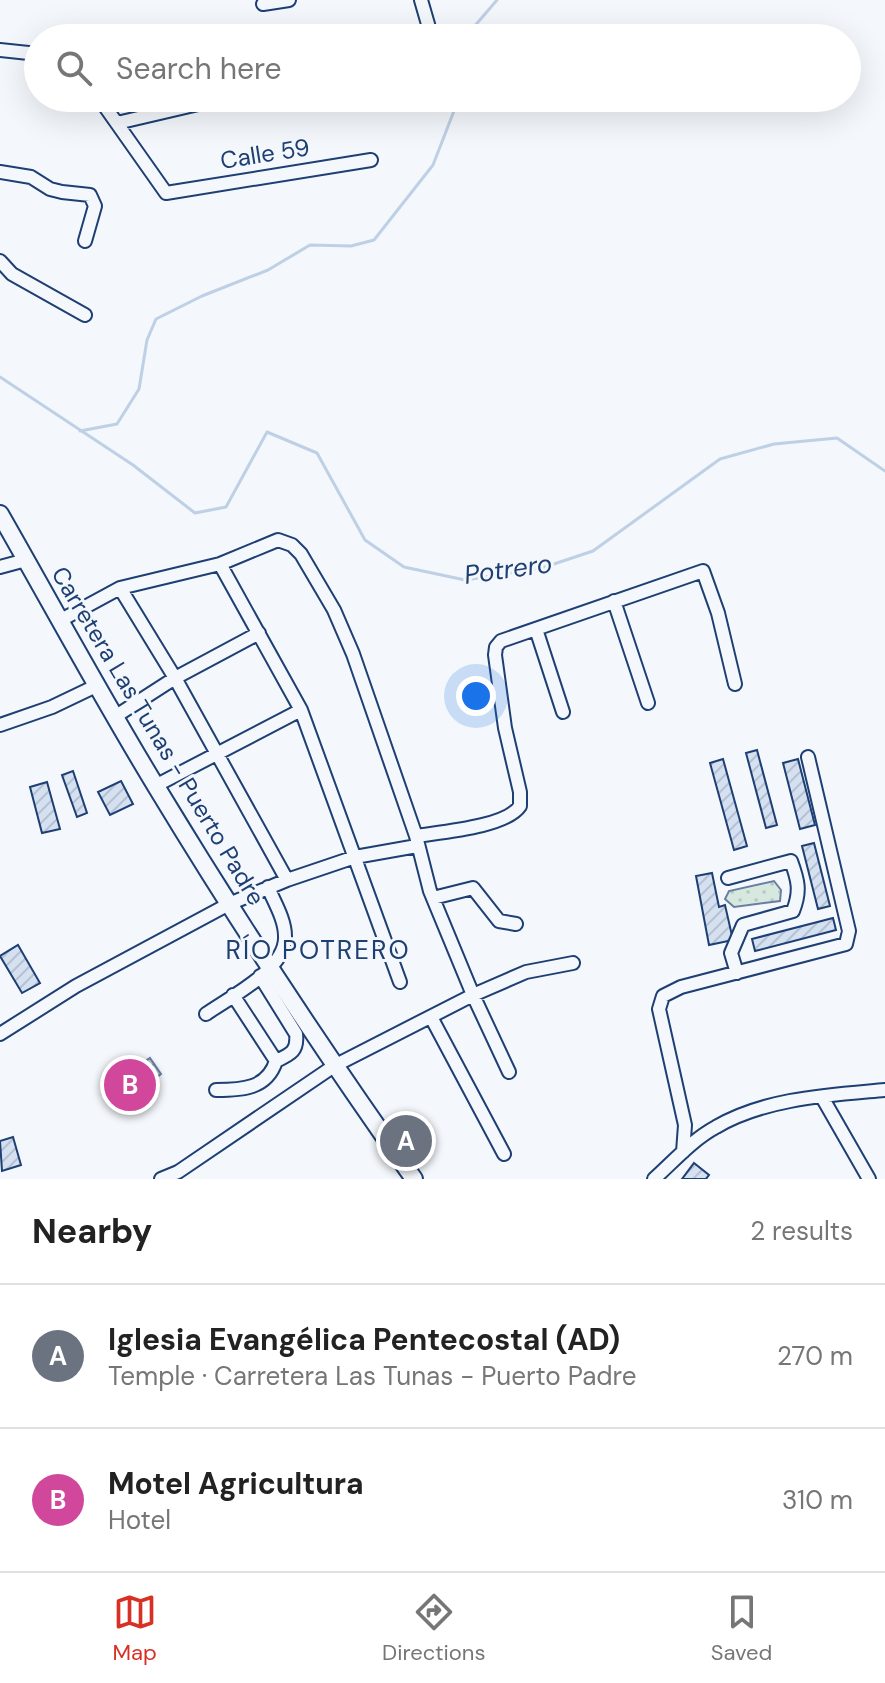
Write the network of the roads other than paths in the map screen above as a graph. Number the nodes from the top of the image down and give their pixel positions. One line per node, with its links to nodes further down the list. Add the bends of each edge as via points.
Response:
1 (289, 0): 3 (street)
2 (421, 0): 4 (street)
3 (263, 4)
4 (428, 24)
5 (0, 50): 6 (street)
6 (24, 53)
7 (109, 112): 9 (street)
8 (164, 112): 9 (street)
9 (117, 123): 10 (street, Calle 59, via 166,193)
10 (371, 160)
11 (0, 172): 12 (street, via 31,177 62,192 90,195 95,206)
12 (85, 241)
13 (0, 261): 14 (street, via 12,274)
14 (85, 315)
15 (0, 514): 16 (main road, Carretera Las Tunas - Puerto Padre)
16 (26, 560): 18 (street); 21 (main road, Carretera Las Tunas - Puerto Padre)
17 (220, 564): 19 (street); 23 (street); 35 (street, via 278,540 292,545 309,565 353,654)
18 (0, 567)
19 (120, 588): 21 (street); 24 (street)
20 (614, 601): 22 (street); 25 (street, via 703,571); 27 (street)
21 (61, 620): 26 (main road, Carretera Las Tunas - Puerto Padre)
22 (536, 629): 29 (street); 35 (street, via 496,647 505,728 520,792 518,811)
23 (259, 633): 24 (street); 28 (street)
24 (175, 678): 30 (street); 32 (street)
25 (735, 684)
26 (98, 685): 30 (main road, Carretera Las Tunas - Puerto Padre); 31 (street)
27 (648, 703)
28 (301, 710): 32 (street); 36 (street)
29 (563, 712)
30 (116, 716): 34 (main road, Carretera Las Tunas - Puerto Padre)
31 (0, 725)
32 (216, 754): 34 (street); 38 (street)
33 (808, 757): 45 (street, via 849,931 846,944)
34 (155, 786): 41 (main road, Carretera Las Tunas - Puerto Padre)
35 (417, 841): 36 (street); 40 (street)
36 (355, 857): 38 (street); 46 (street)
37 (728, 878): 45 (street, via 791,861 799,881 793,911 743,925 731,953)
38 (287, 880): 39 (street)
39 (268, 887): 41 (street); 44 (street, via 286,938)
40 (433, 898): 42 (street, via 473,888 499,921); 48 (street)
41 (229, 904): 44 (main road, Carretera Las Tunas - Puerto Padre); 51 (street, via 76,986)
42 (516, 924)
43 (573, 963): 48 (street, via 526,972)
44 (266, 973): 47 (street); 52 (street, via 296,1034 294,1051); 53 (main road, Carretera Las Tunas - Puerto Padre)
45 (737, 973): 58 (street, via 681,987 663,996 659,1009 685,1125)
46 (400, 982)
47 (233, 995): 49 (street); 52 (street)
48 (473, 995): 50 (street); 54 (street)
49 (206, 1014)
50 (431, 1017): 53 (street); 59 (street)
51 (0, 1034)
52 (276, 1061): 55 (street, via 273,1072 253,1087)
53 (334, 1066): 60 (street); 61 (main road, Carretera Las Tunas - Puerto Padre)
54 (509, 1072)
55 (216, 1090)
56 (885, 1090): 57 (street)
57 (822, 1097): 58 (street, via 743,1114); 63 (street)
58 (683, 1152): 62 (street)
59 (504, 1154)
60 (161, 1179)
61 (414, 1179)
62 (654, 1179)
63 (869, 1179)

